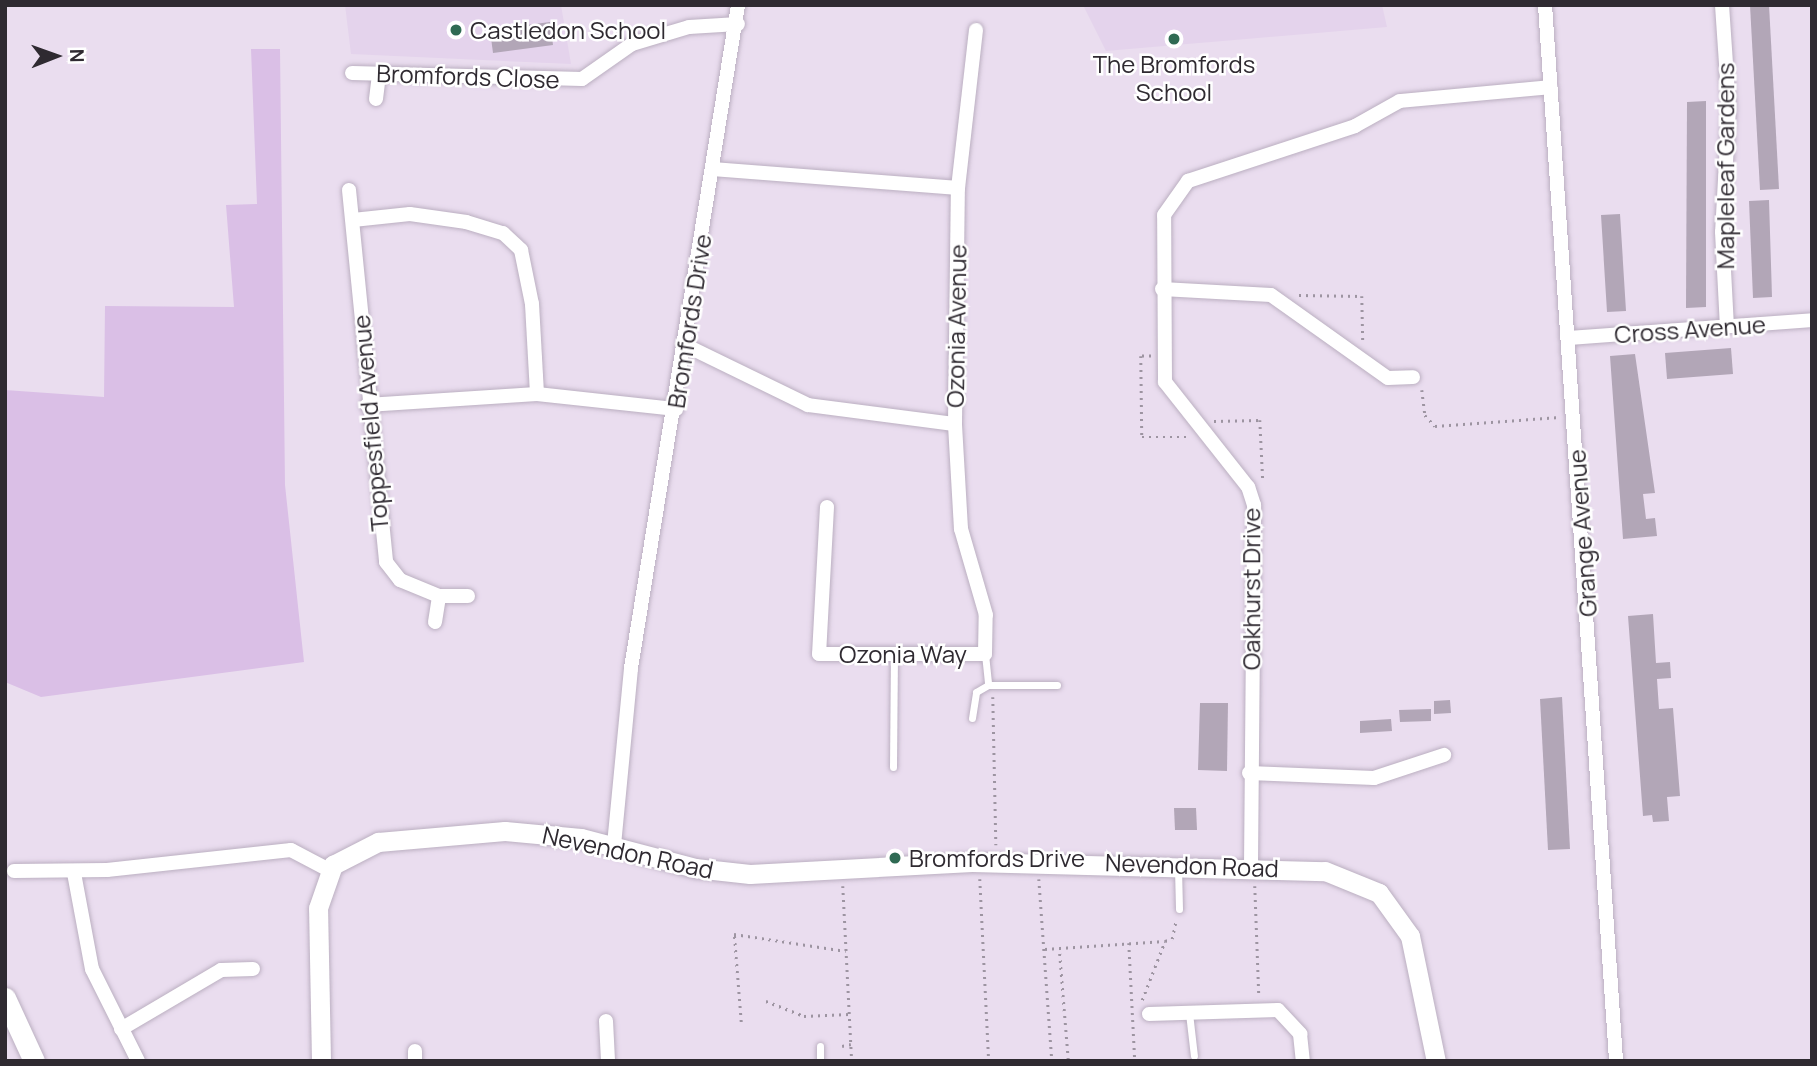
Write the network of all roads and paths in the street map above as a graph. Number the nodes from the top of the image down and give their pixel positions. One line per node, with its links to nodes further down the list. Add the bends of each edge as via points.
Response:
1 (740, 5): 4 (street, Bromfords Drive)
2 (1545, 5): 8 (street, Grange Avenue)
3 (1722, 5): 17 (street, Mapleleaf Gardens, via 1730,108 1722,232)
4 (738, 24): 7 (street, Bromfords Close, via 689,27 632,44 582,79); 10 (street, Bromfords Drive)
5 (976, 30): 11 (street, Ozonia Avenue)
6 (352, 73): 7 (street, Bromfords Close)
7 (379, 74): 9 (street)
8 (1550, 87): 14 (street, Oakhurst Drive, via 1400,101 1355,126 1188,181 1164,215); 18 (street, Grange Avenue)
9 (376, 99)
10 (713, 170): 11 (street); 19 (street, Bromfords Drive)
11 (958, 188): 27 (street, Ozonia Avenue)
12 (349, 190): 13 (street, Toppesfield Avenue)
13 (353, 220): 23 (street, via 410,214 466,222 503,233 521,250 530,284); 24 (street, Toppesfield Avenue)
14 (1162, 289): 15 (street); 20 (street, Oakhurst Drive)
15 (1271, 295): 21 (street); 21 (path, via 1362,296)
16 (1812, 320): 17 (street, Cross Avenue)
17 (1727, 326): 18 (street, Cross Avenue)
18 (1569, 338): 26 (street, Grange Avenue)
19 (685, 345): 25 (street, Bromfords Drive); 27 (street, Ozonia Avenue, via 808,405)
20 (1164, 356): 28 (street, Oakhurst Drive, via 1165,382); 28 (path, via 1141,356 1142,437)
21 (1364, 360): 22 (street, via 1388,377)
22 (1413, 377): 26 (path, via 1420,376 1425,415 1435,426)
23 (537, 394): 24 (street); 25 (street)
24 (367, 405): 31 (street, Toppesfield Avenue, via 386,562 400,580)
25 (676, 409): 42 (street, Bromfords Drive, via 631,668)
26 (1574, 416): 84 (street, Grange Avenue)
27 (955, 424): 35 (street, Ozonia Way, via 961,529 986,615)
28 (1201, 428): 29 (street, Oakhurst Drive); 29 (path, via 1260,420 1264,505)
29 (1254, 505): 41 (street, Oakhurst Drive)
30 (827, 506): 34 (street, Ozonia Way, via 819,654)
31 (439, 596): 32 (street, Toppesfield Avenue); 33 (street)
32 (468, 596)
33 (435, 622)
34 (894, 654): 35 (street, Ozonia Way); 40 (lane)
35 (985, 654): 37 (lane)
36 (1057, 685): 37 (lane)
37 (990, 686): 38 (lane, via 976,692); 43 (path)
38 (972, 718)
39 (1444, 755): 41 (street, via 1374,778)
40 (893, 767)
41 (1250, 773): 46 (street, Oakhurst Drive)
42 (614, 845): 43 (street, Nevendon Road, via 695,869 750,874); 47 (street, Nevendon Road, via 536,832 463,833 368,844)
43 (988, 862): 44 (street, Nevendon Road); 80 (path)
44 (1038, 862): 45 (street, Nevendon Road); 54 (path)
45 (1178, 863): 46 (street, Nevendon Road); 51 (lane)
46 (1252, 865): 62 (path); 83 (street, Nevendon Road, via 1325,871 1380,893 1410,936)
47 (329, 870): 49 (street, via 291,850); 76 (street, via 318,908)
48 (14, 871): 49 (street)
49 (74, 873): 68 (street, via 92,969)
50 (843, 883): 56 (path)
51 (1179, 909): 52 (path, via 1172,939)
52 (1166, 941): 53 (path); 59 (path, via 1164,958 1143,985)
53 (1129, 943): 55 (path); 60 (path)
54 (1045, 949): 55 (path); 73 (path)
55 (1059, 949): 73 (path, via 1068,1059)
56 (846, 951): 64 (path); 67 (path, via 734,933)
57 (253, 969): 68 (street, via 220,970)
58 (5, 998): 74 (main road)
59 (1142, 998): 60 (path); 65 (path)
60 (1132, 1000): 81 (path)
61 (766, 1001): 64 (path, via 804,1016)
62 (1260, 1010): 63 (street); 82 (street, via 1278,1010 1290,1020 1300,1034)
63 (1189, 1013): 65 (street); 72 (lane)
64 (849, 1014): 69 (path)
65 (1149, 1014)
66 (606, 1021): 77 (street)
67 (741, 1022)
68 (121, 1029): 75 (street)
69 (851, 1044): 71 (path); 79 (path)
70 (820, 1046): 78 (lane)
71 (842, 1046)
72 (1194, 1056)
73 (1052, 1060)
74 (34, 1061)
75 (138, 1061)
76 (321, 1061)
77 (608, 1061)
78 (820, 1061)
79 (852, 1061)
80 (989, 1061)
81 (1135, 1061)
82 (1303, 1061)
83 (1436, 1061)
84 (1616, 1061)

